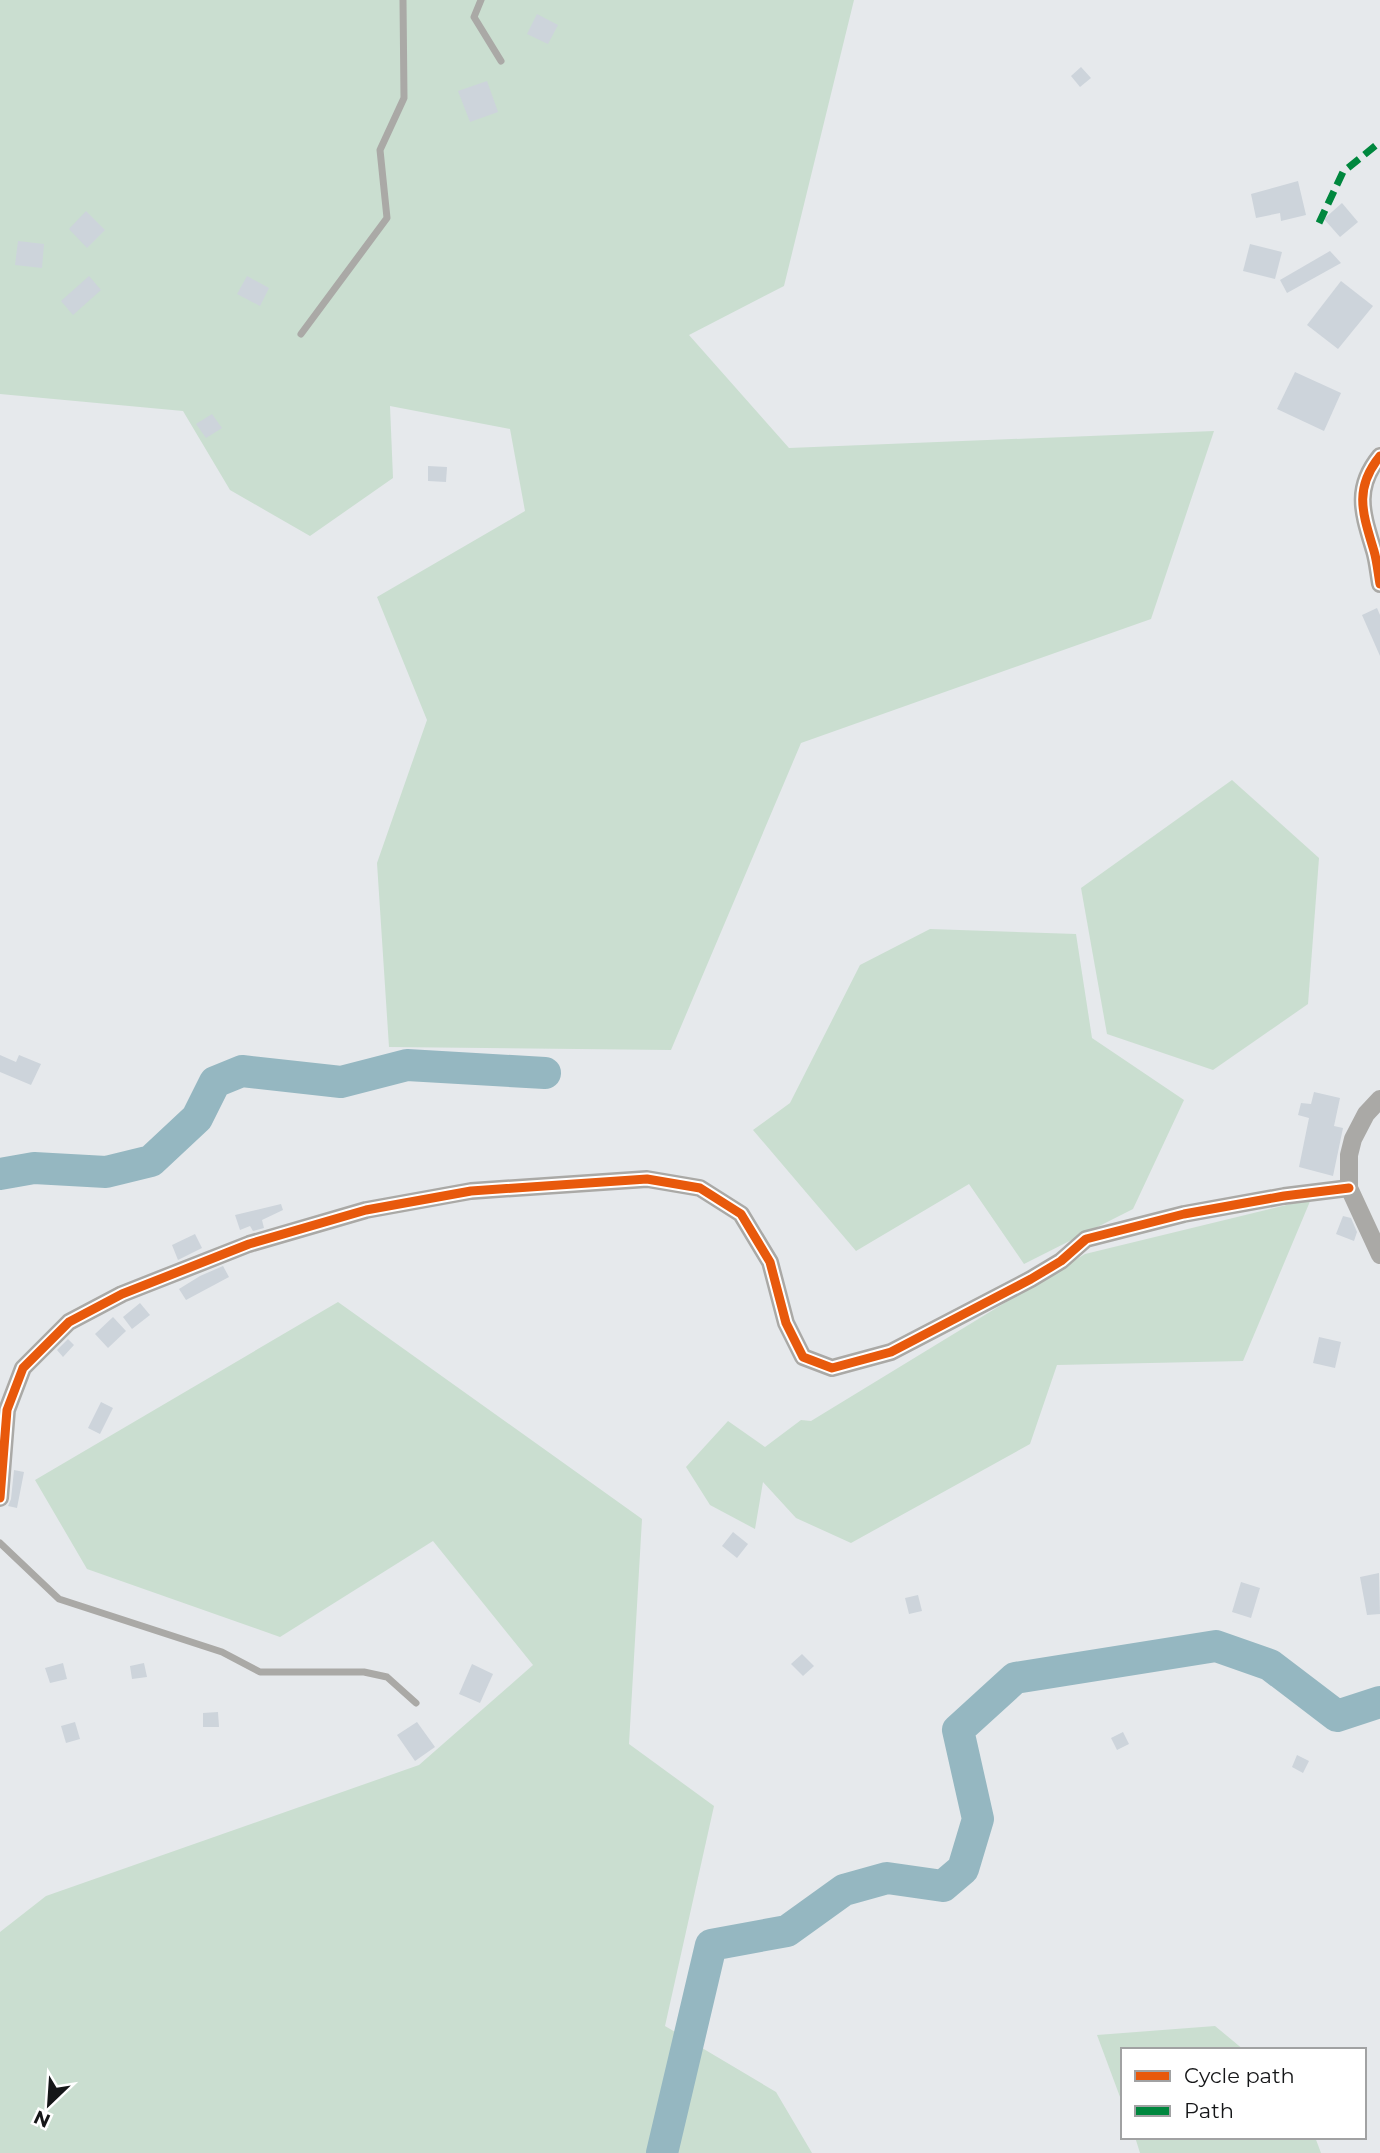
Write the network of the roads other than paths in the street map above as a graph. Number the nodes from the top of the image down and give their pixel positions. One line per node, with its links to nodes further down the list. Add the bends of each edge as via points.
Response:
1 (404, 0): 4 (lane, via 404,98 380,150 387,218)
2 (481, 0): 3 (lane, via 474,17)
3 (502, 61)
4 (301, 334)
5 (1380, 456): 6 (street, via 1367,474 1363,492 1363,517)
6 (1380, 584)
7 (1380, 1099): 8 (street, via 1353,1139)
8 (1349, 1188): 9 (street); 10 (street, via 1184,1214 1086,1239 1041,1273 891,1352 832,1368 803,1357 786,1323 770,1262 741,1214 699,1188 647,1179 558,1184 471,1191 366,1210 249,1244 121,1294 69,1322 23,1367 7,1410)
9 (1380, 1255)
10 (0, 1498)
11 (0, 1543): 12 (lane, via 59,1598 222,1652 260,1672 364,1672 387,1677)
12 (416, 1703)

